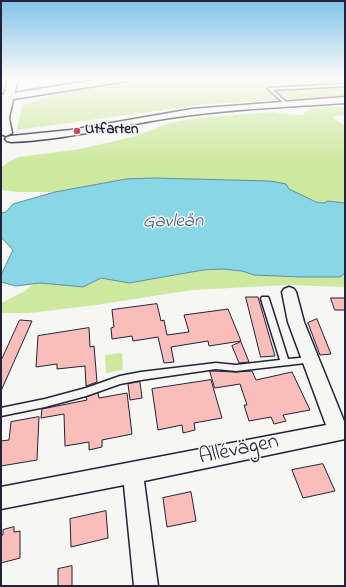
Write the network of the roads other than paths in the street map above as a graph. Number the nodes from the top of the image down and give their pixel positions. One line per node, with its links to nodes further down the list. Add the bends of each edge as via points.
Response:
1 (4, 105): 3 (main road)
2 (270, 105): 4 (main road, via 193,112 29,139)
3 (2, 118): 4 (main road)
4 (5, 137)
5 (289, 292): 7 (street, via 296,322)
6 (265, 299): 8 (lane)
7 (311, 360): 8 (lane); 10 (street)
8 (286, 362): 9 (lane, via 236,368 216,366 141,376 45,403)
9 (1, 412)
10 (341, 431): 11 (street, Allévägen)
11 (134, 473): 12 (street, Allévägen); 13 (street)
12 (1, 498)
13 (146, 586)

